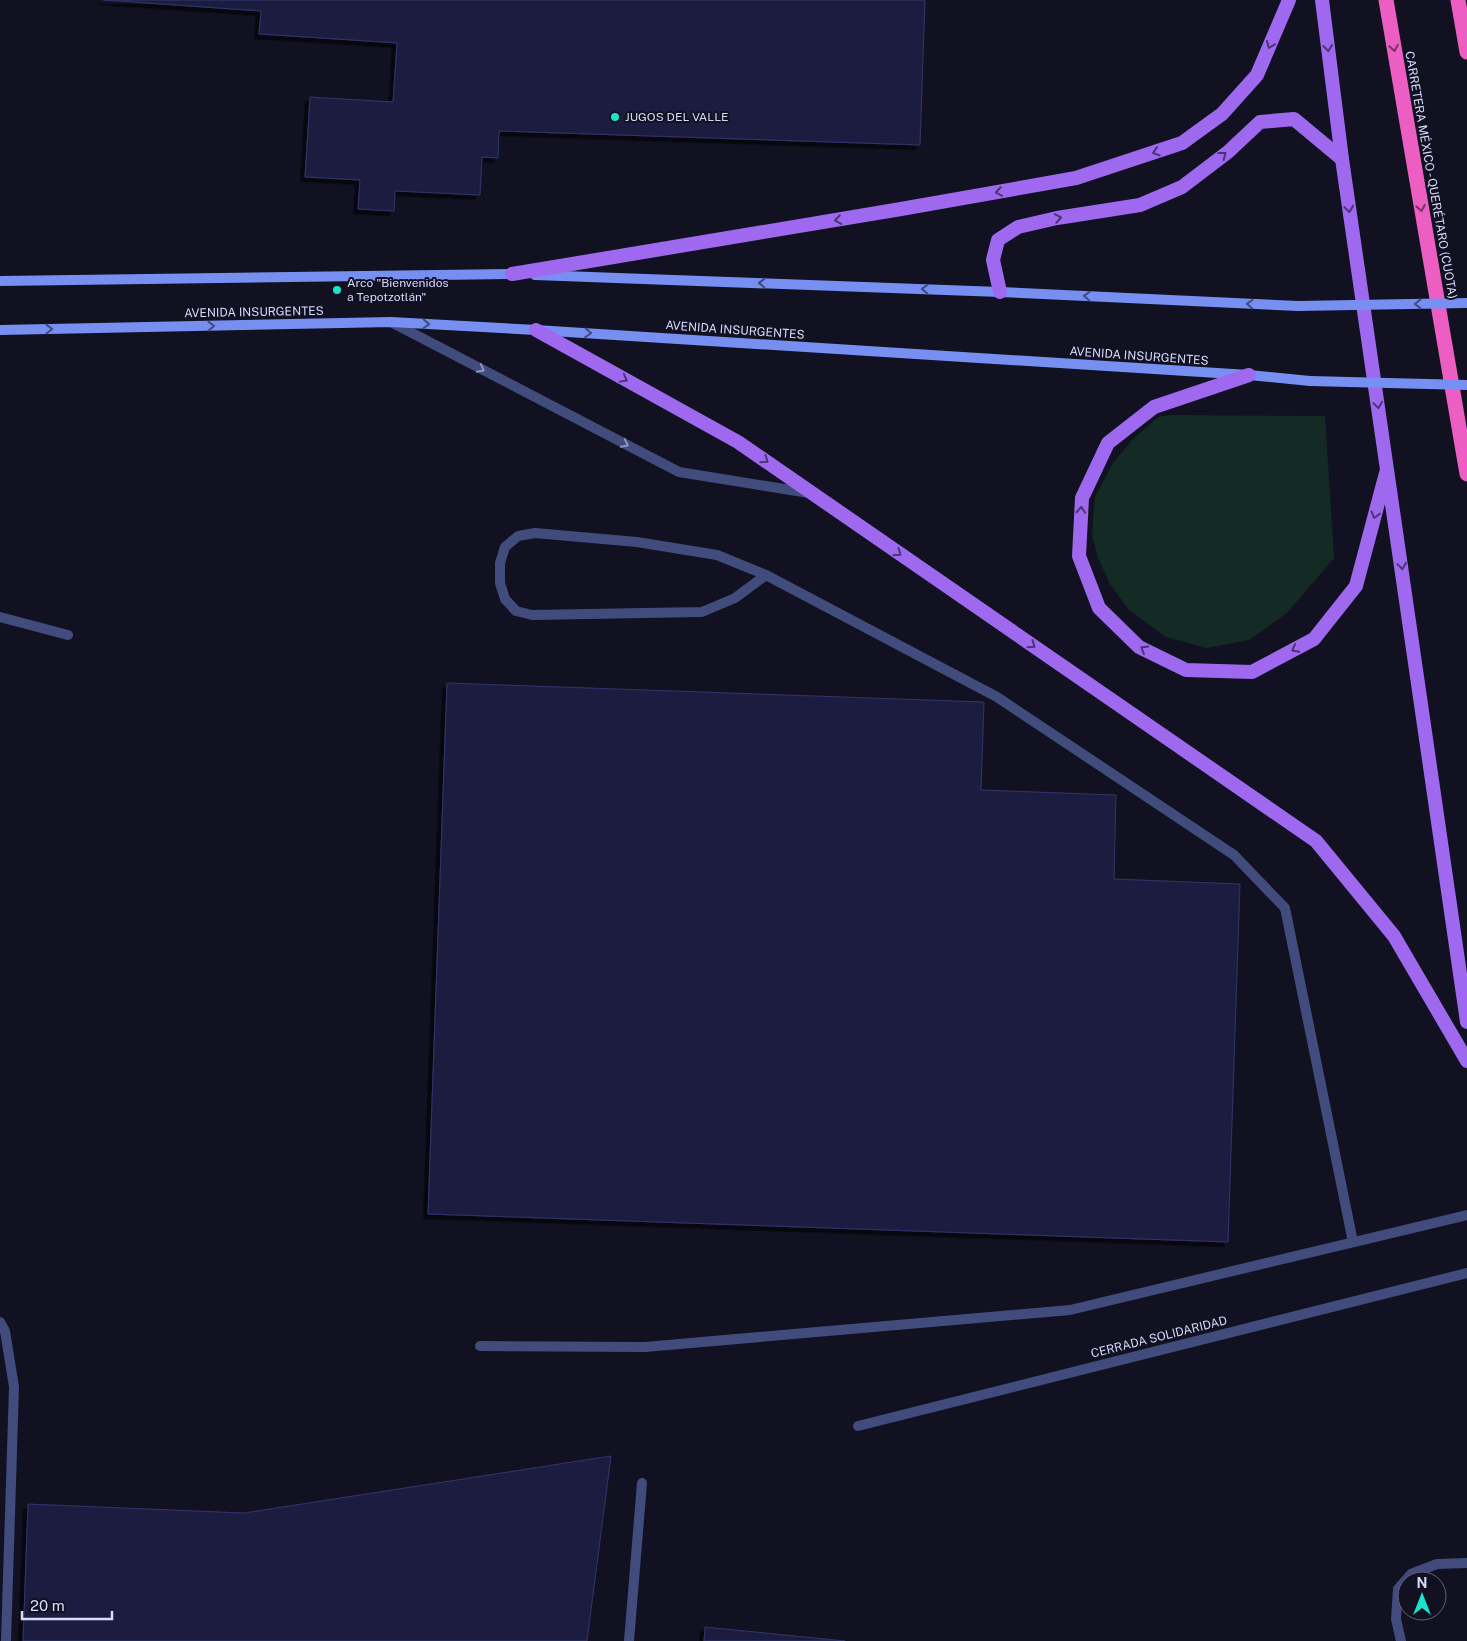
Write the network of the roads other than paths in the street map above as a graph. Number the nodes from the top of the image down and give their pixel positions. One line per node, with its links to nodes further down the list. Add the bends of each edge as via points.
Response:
1 (1289, 0): 7 (main road, one-way to 7, via 1257,75 1222,114 1182,143 1076,178)
2 (1322, 0): 6 (main road, one-way to 6)
3 (1386, 0): 17 (highway, CARRETERA MÉXICO - QUERÉTARO (CUOTA), one-way to 17)
4 (1458, 0): 5 (highway)
5 (1467, 52)
6 (1342, 159): 9 (main road, one-way to 6, via 993,260 998,240 1018,227 1140,205 1182,187 1228,152 1260,122 1294,119); 16 (main road, one-way to 16)
7 (512, 274): 8 (main road); 9 (main road, one-way to 7)
8 (0, 281)
9 (1000, 292): 10 (main road, one-way to 9, bridge, via 1298,306)
10 (1467, 303)
11 (391, 322): 12 (main road, AVENIDA INSURGENTES, one-way to 11); 13 (main road, AVENIDA INSURGENTES, one-way to 13); 18 (street, one-way to 18, via 679,472)
12 (0, 330)
13 (536, 330): 14 (main road, AVENIDA INSURGENTES, one-way to 14); 18 (main road, one-way to 18, via 738,442)
14 (1249, 375): 15 (main road, AVENIDA INSURGENTES, bridge, via 1310,381); 16 (main road, one-way to 14, via 1356,586 1314,639 1252,672 1186,670 1139,647 1099,608 1079,556 1082,498 1108,443 1154,407)
15 (1467, 385)
16 (1388, 468): 22 (main road, one-way to 22)
17 (1467, 474)
18 (813, 493): 23 (main road, one-way to 23, via 1316,841 1394,936)
19 (766, 575): 19 (street, via 717,555 637,542 535,532 518,536 505,548 500,563 500,583 505,599 516,611 532,615 702,612 735,598); 25 (street, via 997,697 1234,855 1285,908)
20 (0, 617): 21 (street)
21 (68, 636)
22 (1467, 1022)
23 (1467, 1061)
24 (1467, 1215): 25 (street)
25 (1353, 1242): 28 (street, via 1070,1310 645,1347)
26 (1467, 1273): 29 (street, CERRADA SOLIDARIDAD)
27 (0, 1322): 32 (street, via 5,1331 14,1387)
28 (480, 1346)
29 (858, 1426)
30 (642, 1483): 33 (street)
31 (1467, 1563): 34 (street, via 1437,1564 1411,1574 1398,1589 1396,1619)
32 (6, 1641)
33 (629, 1641)
34 (1401, 1641)

